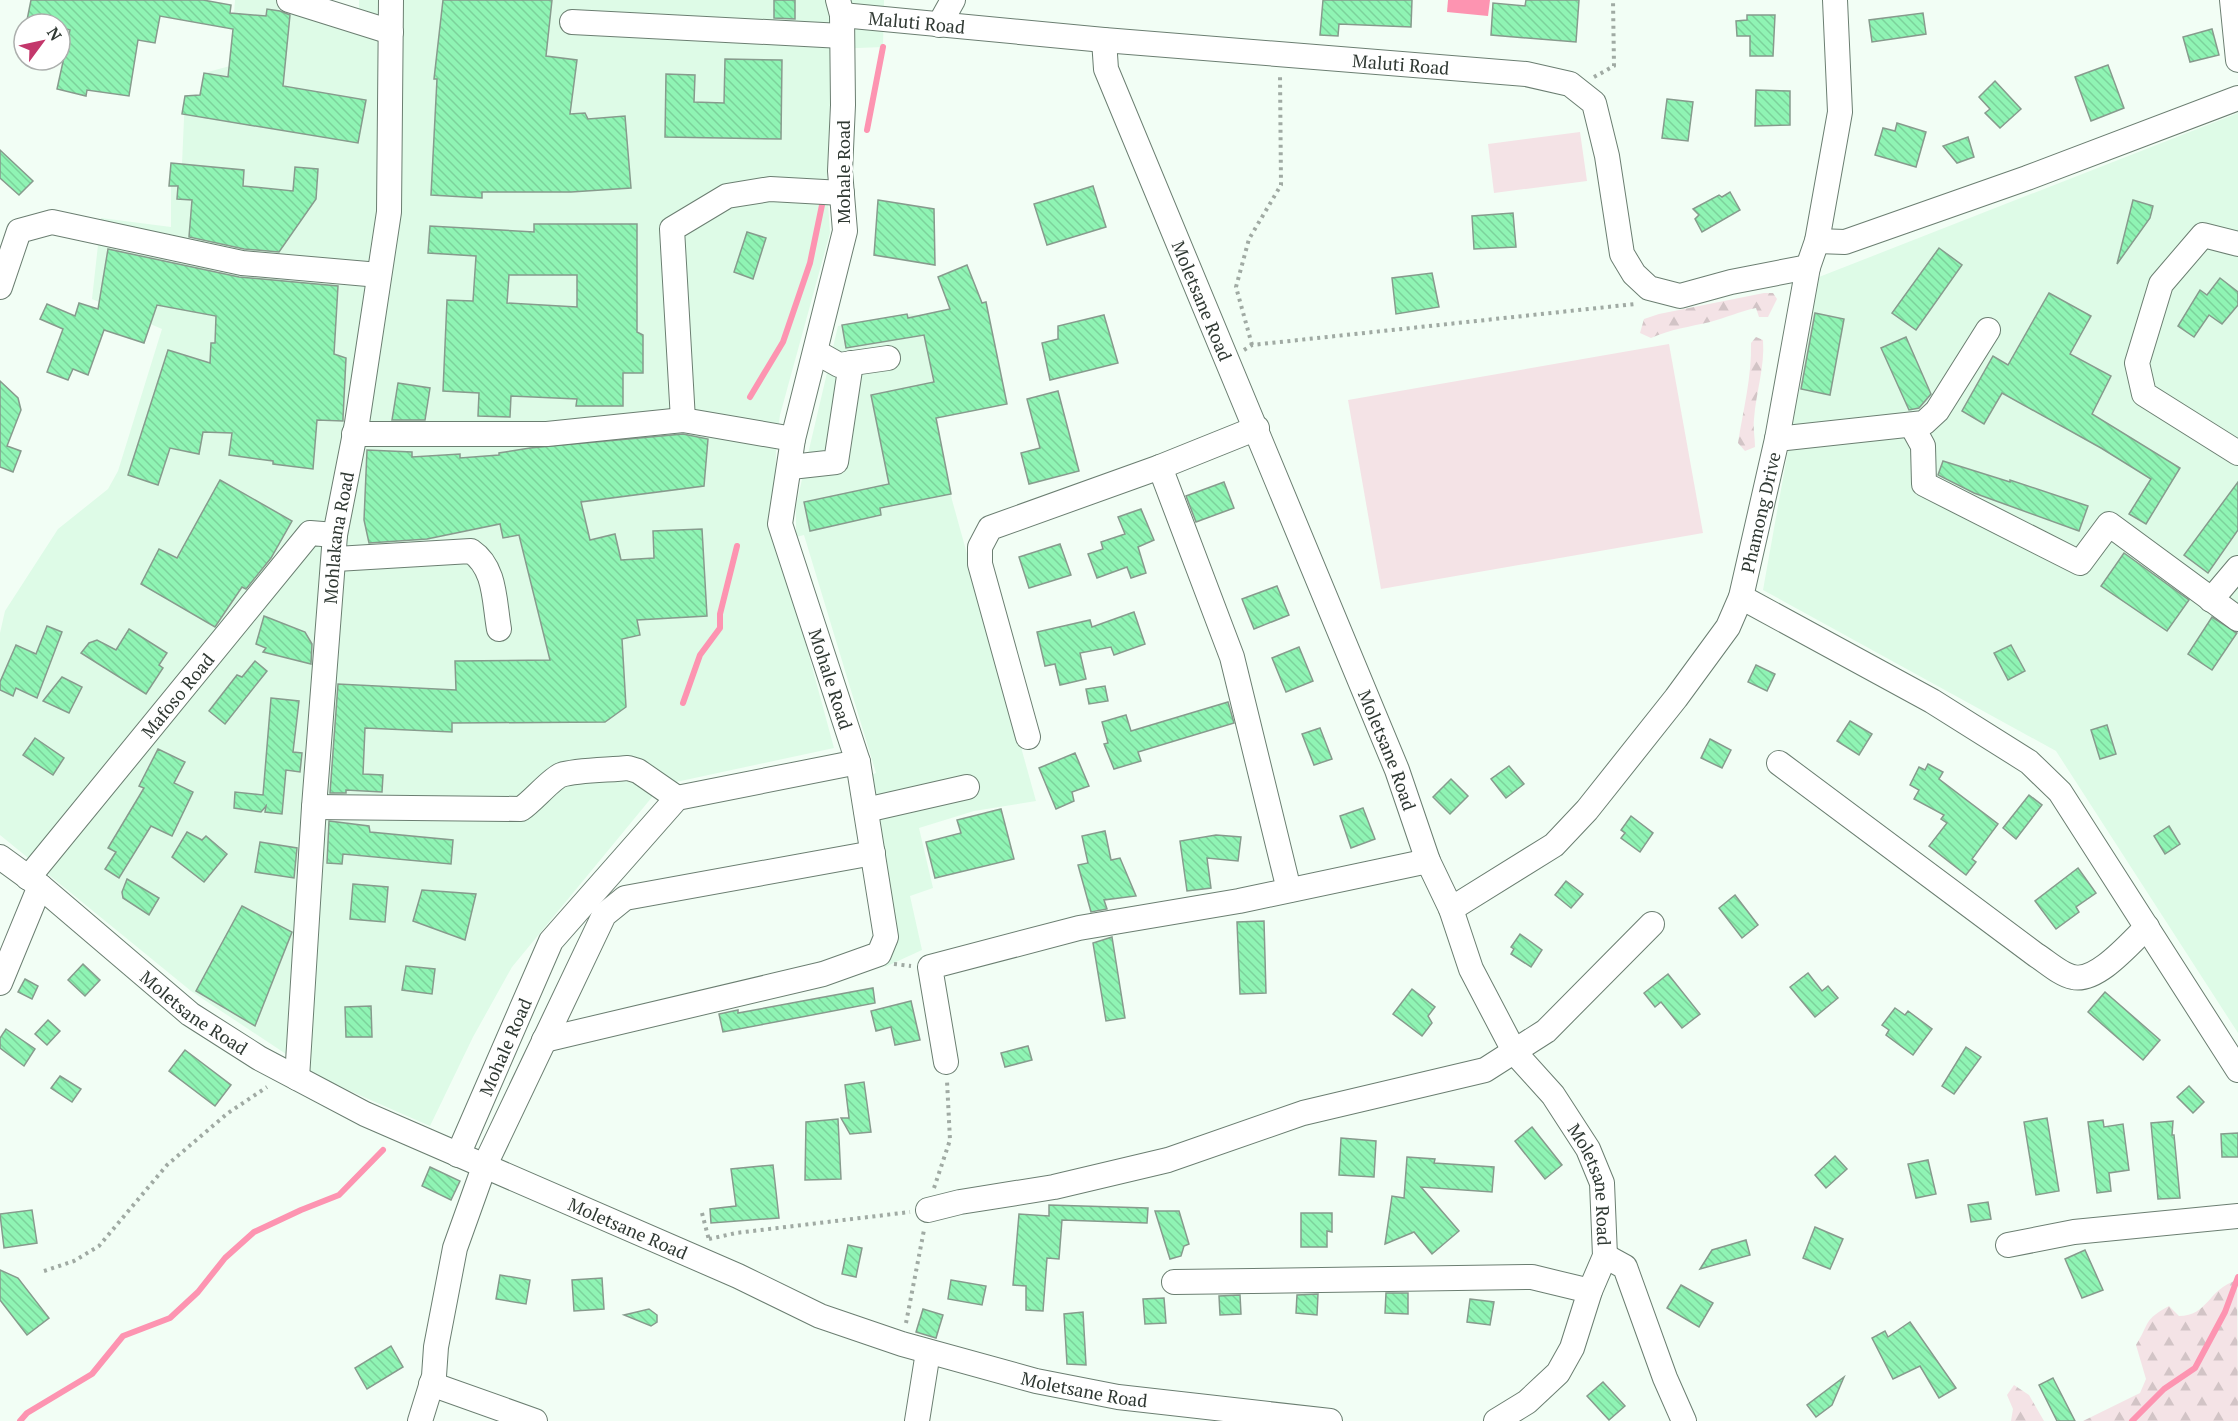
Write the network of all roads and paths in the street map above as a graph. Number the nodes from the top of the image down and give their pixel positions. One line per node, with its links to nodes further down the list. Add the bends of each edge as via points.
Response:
1 (289, 0): 10 (street)
2 (391, 0): 10 (street, Mohlakana Road)
3 (953, 0): 9 (street)
4 (1613, 0): 14 (path, via 1614,66)
5 (1835, 0): 17 (street, Phamong Drive, via 1840,112)
6 (2232, 0): 13 (street)
7 (841, 17): 8 (street, Maluti Road); 9 (street, Maluti Road); 16 (street, Mohale Road)
8 (572, 22)
9 (939, 25): 11 (street, Maluti Road)
10 (391, 32): 20 (street, Mohlakana Road, via 389,212)
11 (1104, 40): 12 (street, Maluti Road); 27 (street, Moletsane Road, via 1106,69)
12 (1280, 55): 14 (street, Maluti Road, via 1526,74 1556,80); 24 (path, via 1281,185 1249,239 1236,287)
13 (2238, 60)
14 (1581, 91): 22 (street, via 1594,103 1600,120 1622,254 1634,274)
15 (2238, 98): 17 (street, via 1845,242)
16 (842, 193): 25 (street, Mohale Road, via 845,231); 29 (street, via 770,189 727,196 672,229)
17 (1817, 241): 19 (street, Phamong Drive)
18 (2238, 244): 35 (street, via 2203,235 2162,284 2137,363 2144,394)
19 (1808, 267): 22 (street, via 1680,296); 34 (street, Phamong Drive)
20 (379, 275): 21 (street, via 242,263 52,222 19,231); 32 (street, Mohlakana Road)
21 (0, 287)
22 (1649, 288): 24 (path, via 1635,304)
23 (1988, 330): 30 (street, via 1937,411 1924,423)
24 (1252, 345): 27 (path)
25 (816, 352): 28 (street, via 839,365); 33 (street, Mohale Road)
26 (888, 358): 28 (street)
27 (1227, 359): 31 (street, Moletsane Road)
28 (851, 363): 36 (street, via 836,462)
29 (683, 420): 32 (street, via 547,434); 33 (street)
30 (1912, 426): 34 (street); 42 (street, via 1923,446 1924,484 2080,563 2109,524)
31 (1257, 428): 37 (street); 54 (street, Moletsane Road, via 1397,770)
32 (354, 434): 38 (street, Mohlakana Road)
33 (793, 439): 36 (street, Mohale Road)
34 (1777, 439): 41 (street, Phamong Drive)
35 (2238, 453)
36 (790, 467): 46 (street, Mohale Road, via 780,524)
37 (1160, 467): 45 (street, via 990,528 980,546 980,564); 56 (street, via 1232,657)
38 (335, 535): 39 (street, Mohlakana Road); 55 (street, Mafoso Road, via 310,533)
39 (336, 560): 44 (street, via 471,551 483,559 489,571); 50 (street, Mohlakana Road)
40 (2238, 568): 42 (street)
41 (1741, 597): 57 (street, Phamong Drive, via 1728,627 1587,810 1554,845); 59 (street, via 1932,701 2030,762 2060,792)
42 (2211, 600): 43 (street)
43 (2238, 619)
44 (499, 629)
45 (1028, 737)
46 (858, 762): 49 (street); 51 (street, Mohale Road)
47 (1779, 763): 59 (street, via 2036,955 2073,977 2088,976 2107,965)
48 (967, 787): 51 (street)
49 (677, 798): 50 (street, via 628,768 561,775 521,809); 66 (street, Mohale Road, via 551,941)
50 (314, 807): 65 (street, Mohlakana Road)
51 (866, 810): 52 (street, Mohale Road)
52 (873, 853): 61 (street, via 625,898 604,915); 61 (street, Mohale Road, via 886,937 879,954 823,974)
53 (0, 857): 55 (street, Moletsane Road)
54 (1428, 861): 56 (street); 57 (street, Moletsane Road)
55 (34, 882): 60 (street); 65 (street, Moletsane Road, via 190,1014)
56 (1289, 890): 63 (street, via 1079,928 930,967)
57 (1451, 909): 62 (street, Moletsane Road, via 1471,969)
58 (1652, 924): 62 (street, via 1546,1031)
59 (2147, 927): 64 (street)
60 (0, 983)
61 (544, 1040): 67 (street)
62 (1515, 1053): 68 (street, via 1485,1070 1303,1113 1168,1160 1054,1187); 72 (street, Moletsane Road, via 1552,1095 1588,1149 1602,1183)
63 (946, 1062)
64 (2238, 1070)
65 (289, 1074): 66 (street, Moletsane Road, via 365,1114); 73 (path, via 228,1113 167,1165 99,1245 74,1262)
66 (458, 1155): 67 (street, Moletsane Road)
67 (484, 1167): 76 (street, Moletsane Road, via 738,1276 820,1316); 77 (street, via 455,1248)
68 (928, 1210): 70 (path, via 736,1233)
69 (2238, 1216): 71 (street, via 2074,1232)
70 (709, 1240)
71 (2008, 1245)
72 (1605, 1256): 75 (street, Moletsane Road); 83 (street, via 1625,1266)
73 (44, 1271)
74 (1174, 1282): 75 (street, via 1532,1276)
75 (1590, 1291): 82 (street, Moletsane Road, via 1572,1348 1558,1373 1527,1402)
76 (928, 1352): 80 (street); 81 (street, Moletsane Road, via 1036,1382 1118,1397)
77 (431, 1384): 78 (street); 79 (street)
78 (420, 1421)
79 (535, 1421)
80 (917, 1421)
81 (1330, 1421)
82 (1496, 1421)
83 (1684, 1421)

